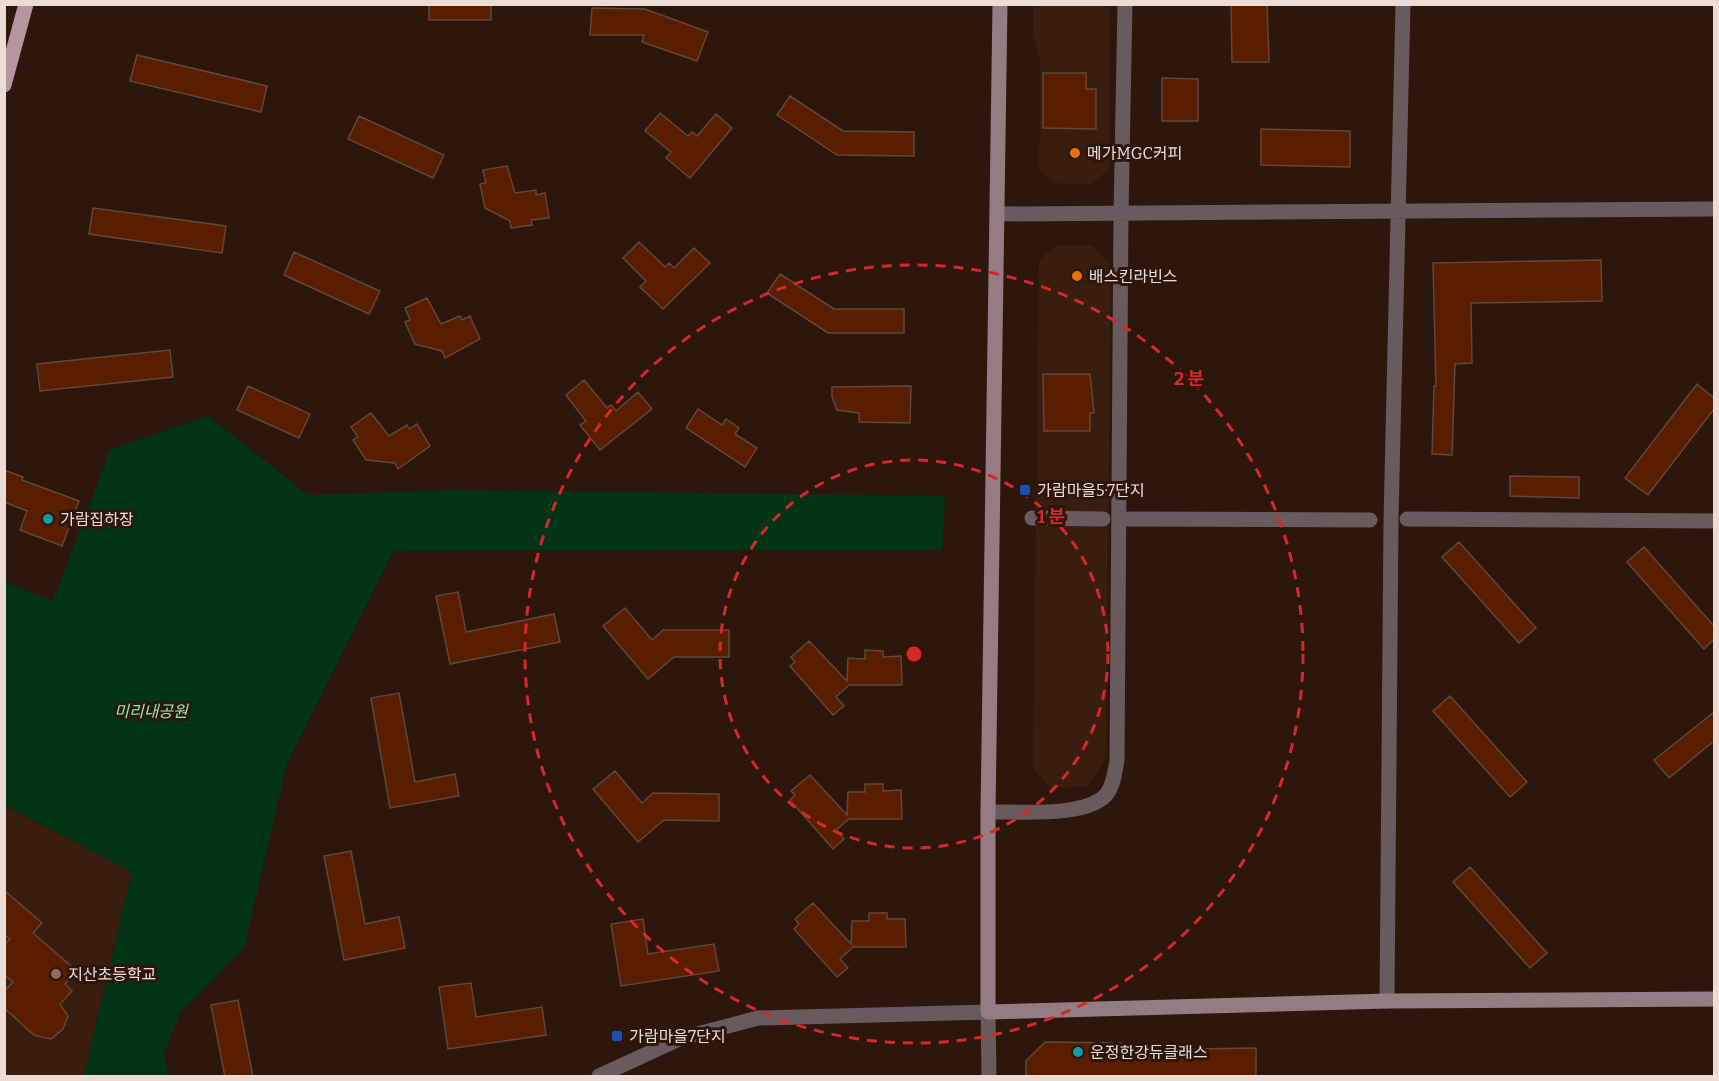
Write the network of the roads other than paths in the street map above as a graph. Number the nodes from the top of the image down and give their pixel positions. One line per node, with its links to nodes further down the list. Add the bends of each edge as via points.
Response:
1 (26, 4): 5 (main road)
2 (1000, 4): 9 (street)
3 (1125, 4): 8 (street)
4 (1403, 4): 7 (street)
5 (4, 85)
6 (1714, 209): 7 (street)
7 (1398, 211): 8 (street); 18 (street)
8 (1121, 213): 9 (street); 16 (street, via 1114,779 1105,795 1080,809)
9 (999, 214): 16 (street)
10 (1032, 518): 11 (street)
11 (1103, 519)
12 (1128, 519): 14 (street)
13 (1407, 519): 15 (street)
14 (1370, 520)
15 (1714, 521)
16 (988, 812): 19 (street)
17 (1714, 999): 18 (street)
18 (1387, 1001): 19 (street)
19 (988, 1012): 20 (street, via 758,1018 679,1039); 21 (street)
20 (599, 1077)
21 (989, 1077)

